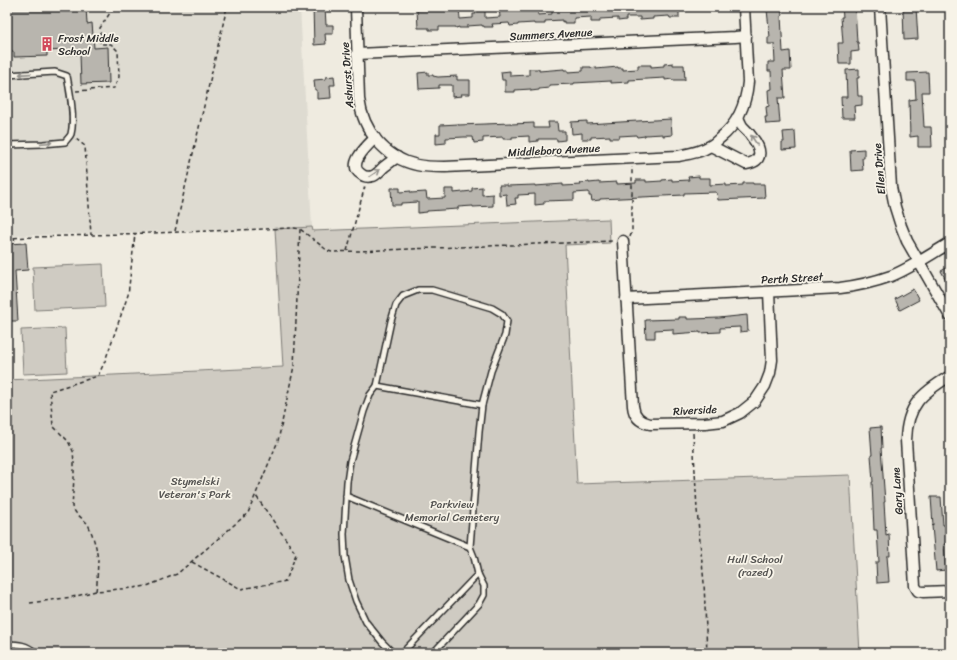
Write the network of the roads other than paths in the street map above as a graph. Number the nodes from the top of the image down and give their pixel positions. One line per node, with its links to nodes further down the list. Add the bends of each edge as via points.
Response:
1 (356, 7): 5 (street, Ashurst Drive)
2 (744, 7): 4 (street, Middleboro Avenue)
3 (880, 7): 15 (street, Ellen Drive, via 891,187 901,226)
4 (746, 36): 5 (street, Summers Avenue); 7 (street, Middleboro Avenue, via 747,93)
5 (357, 54): 8 (street, Ashurst Drive, via 360,107 365,123)
6 (7, 75): 9 (lane, one-way to 6, via 65,142 71,136 72,119 67,76 56,72)
7 (738, 117): 10 (street, Middleboro Avenue); 10 (street, one-way to 7, via 746,164 757,160 760,150)
8 (375, 138): 11 (street, Ashurst Drive); 12 (street, one-way to 12, via 364,148 356,161 360,174 370,177 376,175)
9 (7, 145)
10 (712, 146): 12 (street, Middleboro Avenue, via 678,156 437,167 417,165)
11 (387, 150): 12 (street, Middleboro Avenue)
12 (397, 157)
13 (623, 241): 17 (street)
14 (950, 243): 15 (street, Perth Street)
15 (918, 261): 16 (street, Perth Street, via 892,276 860,285); 18 (street, Ellen Drive)
16 (769, 292): 17 (street, Perth Street); 17 (street, Riverside, via 772,360 766,386 747,409 731,418 715,422 650,424 642,422 636,415 633,406)
17 (626, 299)
18 (950, 316)
19 (950, 376): 25 (street, Gary Lane, via 926,391 915,404 906,430 915,586 918,591 923,592)
20 (377, 386): 21 (lane); 21 (lane, via 396,305 402,296 418,290 432,290 492,308 502,314 507,321 505,335 491,371); 22 (lane, via 370,396 356,438 350,461)
21 (482, 405): 23 (lane)
22 (346, 496): 23 (lane); 28 (lane, via 344,534 349,580 366,622)
23 (470, 547): 24 (lane)
24 (478, 574): 29 (lane); 30 (lane, via 484,586 484,595 479,604)
25 (950, 591)
26 (7, 644): 27 (lane, via 29,647)
27 (36, 653)
28 (393, 653)
29 (402, 653)
30 (433, 653)

